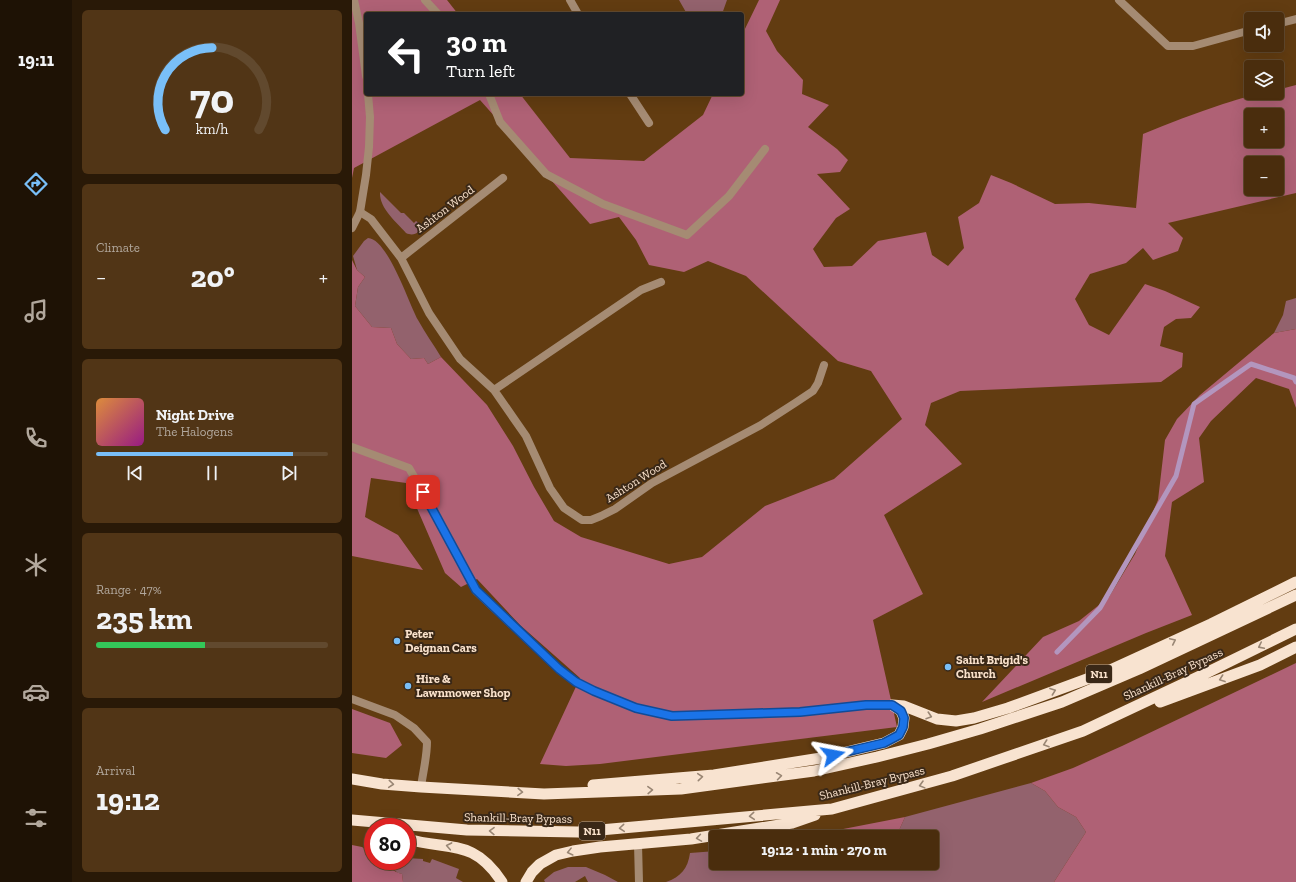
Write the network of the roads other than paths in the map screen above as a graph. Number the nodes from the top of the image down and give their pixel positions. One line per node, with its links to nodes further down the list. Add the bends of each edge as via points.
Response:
1 (354, 0): 10 (street)
2 (425, 0): 5 (street)
3 (570, 0): 6 (street)
4 (1119, 0): 9 (street, via 1168,46 1193,46)
5 (436, 12)
6 (577, 12)
7 (1296, 19): 8 (street)
8 (1284, 22)
9 (1244, 32)
10 (364, 61)
11 (368, 96): 17 (street, via 369,147)
12 (490, 96): 15 (street, via 500,122 546,174 603,204 687,236 729,196)
13 (631, 96): 14 (street)
14 (649, 123)
15 (765, 149)
16 (504, 178): 19 (street, Ashton Wood)
17 (360, 212): 18 (street); 19 (street, Ashton Wood, via 371,219)
18 (352, 228)
19 (401, 258): 22 (street, Ashton Wood, via 429,313 460,359)
20 (661, 282): 22 (street, via 642,289)
21 (824, 365): 22 (street, Ashton Wood, via 813,391 795,403 761,425 652,483 615,509 591,520 582,520 564,508 550,488 526,436)
22 (494, 390)
23 (352, 447): 29 (street, via 409,468 476,590 554,665 576,682 594,691 636,708 672,716 800,712)
24 (1296, 582): 29 (highway, N11, one-way to 24, via 904,706 937,719 956,721 1008,708 1106,672)
25 (1296, 595): 33 (highway, Shankill-Bray Bypass / N11, one-way to 25, via 682,789 814,771 877,758 980,729 1062,702 1139,669)
26 (1296, 629): 30 (highway, Shankill-Bray Bypass / N11, one-way to 30)
27 (1296, 647): 30 (highway, N11, one-way to 30, via 1260,665)
28 (352, 699): 32 (street, via 395,716 414,728 427,742)
29 (892, 705): 33 (highway, N11, one-way to 29, via 589,785 714,775 820,758 884,743 899,735 903,727 904,718 901,711)
30 (1082, 731): 34 (highway, Shankill-Bray Bypass / N11, one-way to 34, via 952,776)
31 (352, 779): 32 (highway, Shankill-Bray Bypass / N11, one-way to 32)
32 (421, 787): 33 (highway, Shankill-Bray Bypass / N11, one-way to 33)
33 (564, 793)
34 (832, 809): 35 (highway, Shankill-Bray Bypass / N11, one-way to 35, via 578,832 467,830); 39 (highway, N11, one-way to 39, via 792,823 691,839)
35 (352, 820)
36 (352, 824): 37 (highway)
37 (364, 827)
38 (416, 842): 40 (highway, one-way to 38, via 494,870 470,851)
39 (638, 844): 41 (highway, N11, one-way to 41, via 600,847 556,856 540,864); 42 (street)
40 (502, 882)
41 (526, 882)
42 (639, 882)

